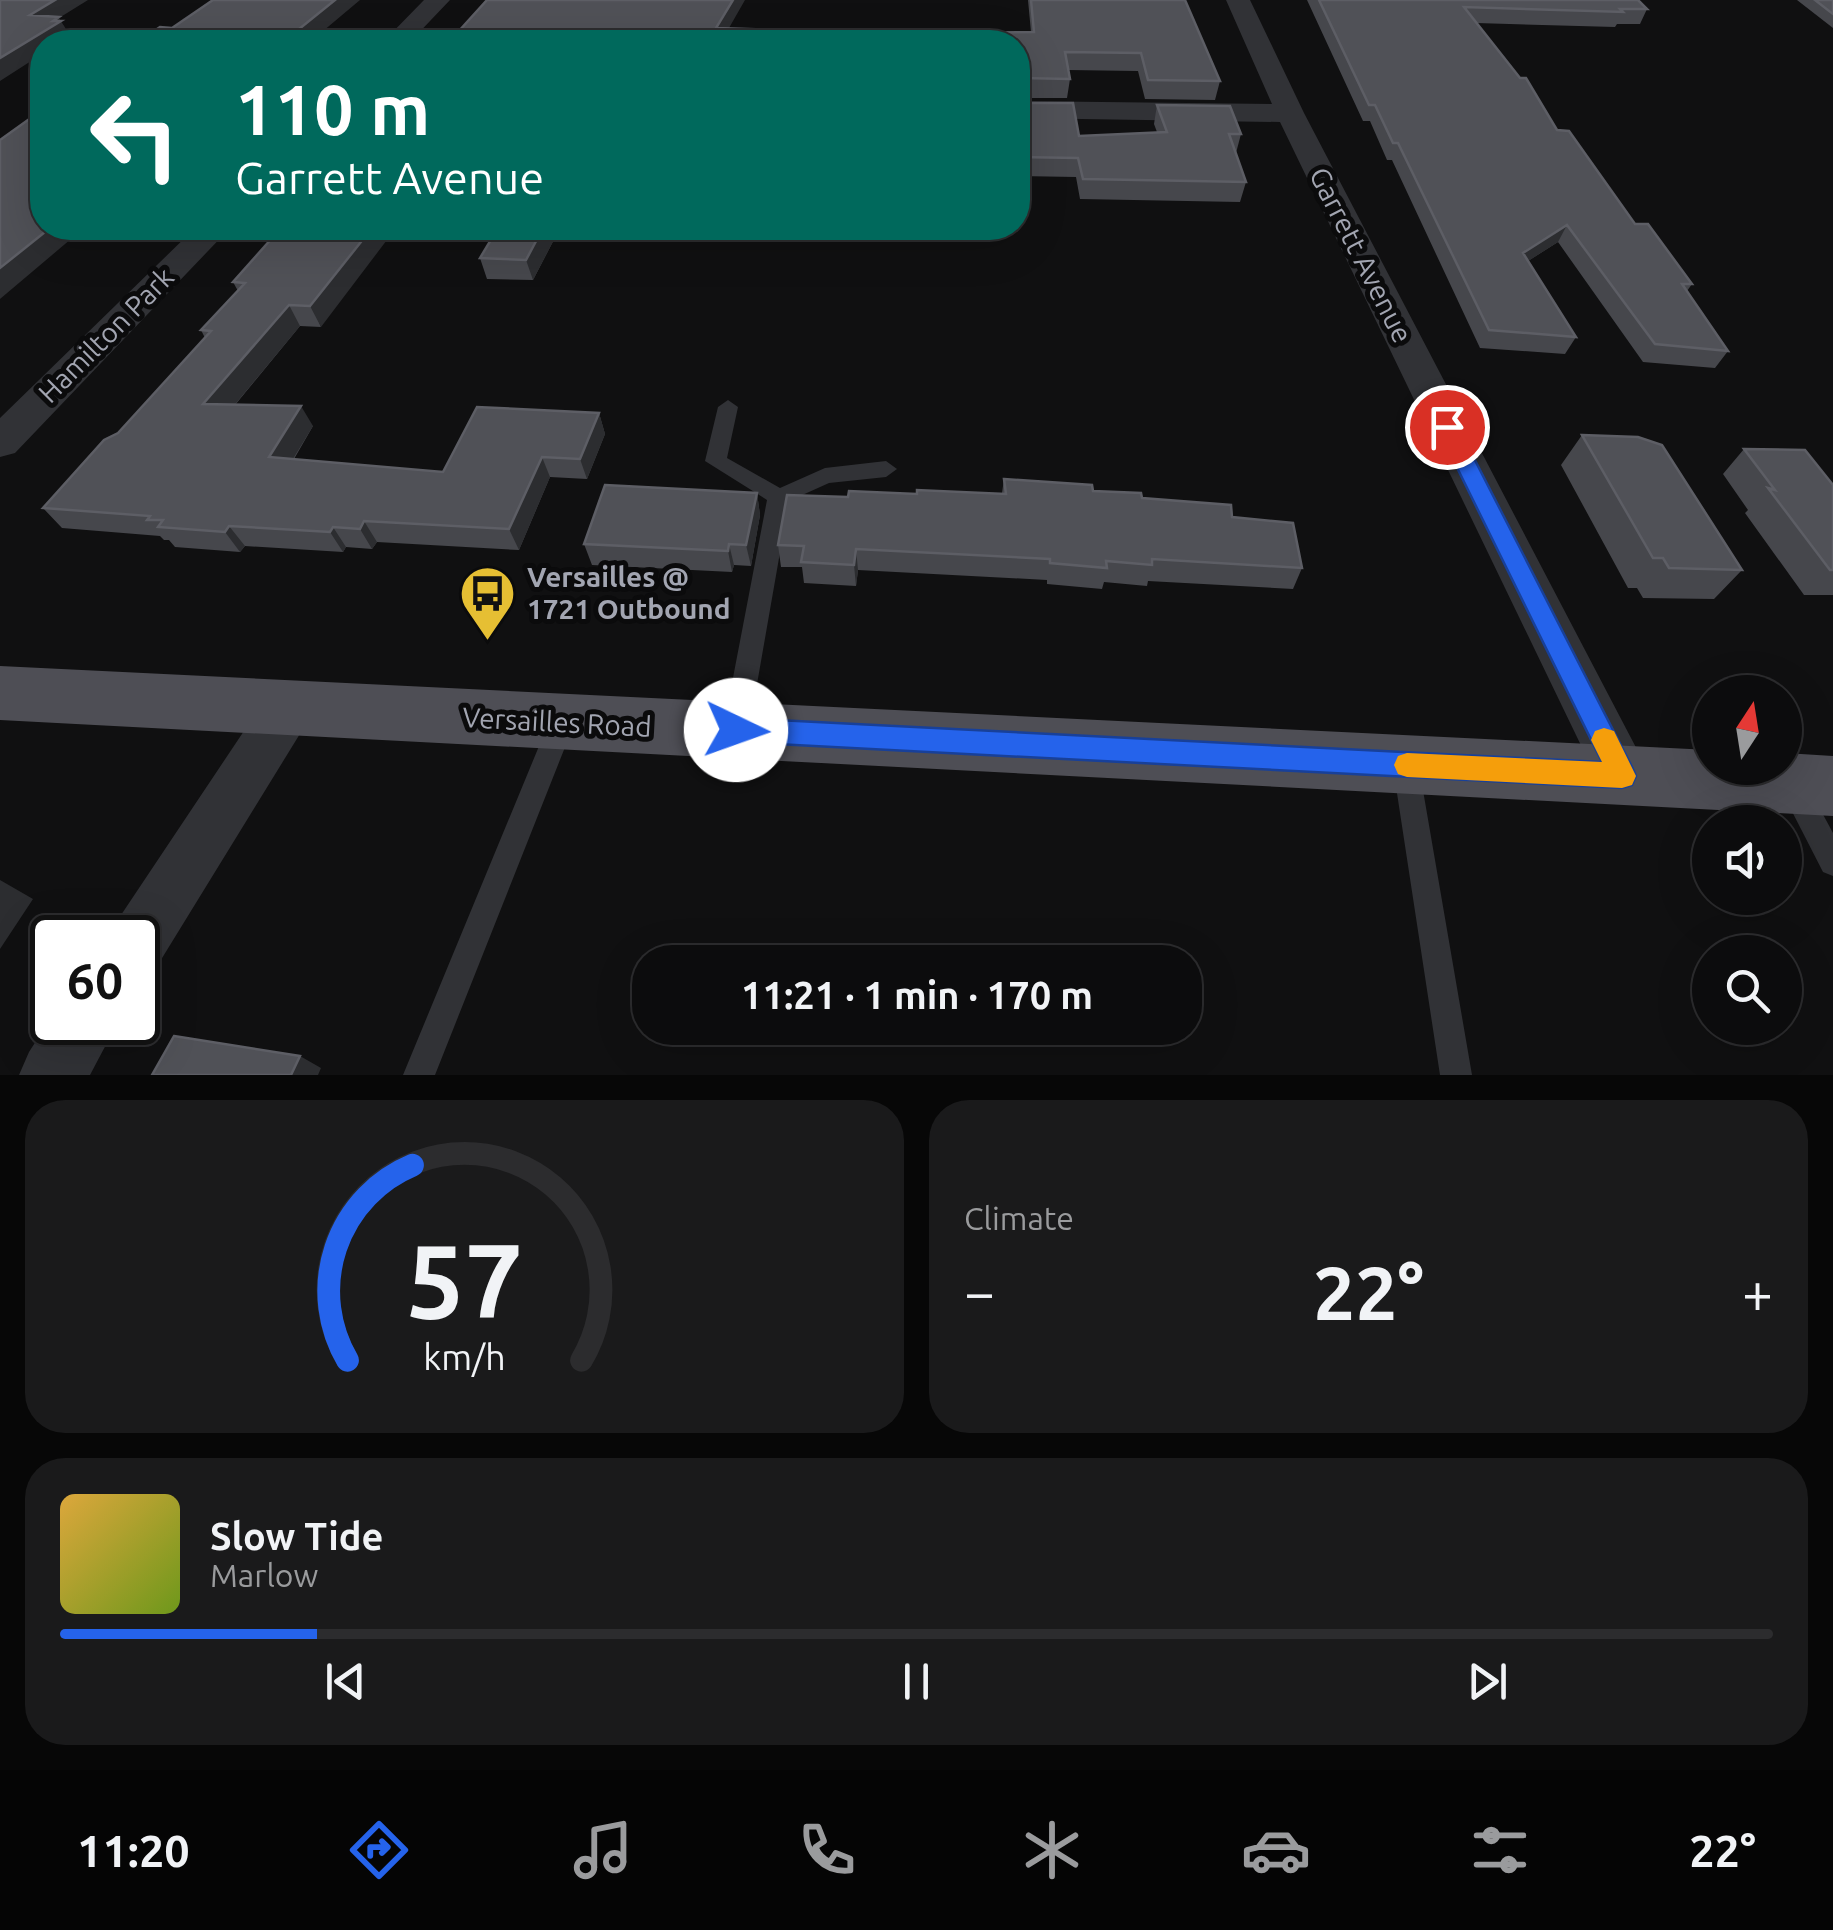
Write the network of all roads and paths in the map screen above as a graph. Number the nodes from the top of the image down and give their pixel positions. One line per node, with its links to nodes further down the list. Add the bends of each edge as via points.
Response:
1 (438, 0): 3 (street)
2 (1238, 0): 5 (street, Garrett Avenue)
3 (408, 30)
4 (1030, 110): 5 (street)
5 (1290, 113): 16 (street, Garrett Avenue)
6 (201, 240): 8 (street, Hamilton Park)
7 (728, 407): 10 (lane, via 716,461)
8 (0, 443)
9 (886, 470): 10 (lane, via 825,476)
10 (779, 497): 14 (lane)
11 (0, 693): 12 (main road, Versailles Road)
12 (288, 708): 13 (main road, Versailles Road); 19 (street)
13 (562, 722): 14 (main road, Versailles Road); 22 (lane)
14 (736, 730): 15 (main road, Versailles Road)
15 (1406, 765): 16 (main road, Versailles Road); 23 (lane)
16 (1622, 776): 17 (main road, Versailles Road)
17 (1813, 785): 18 (lane)
18 (1833, 862)
19 (155, 915)
20 (71, 1045): 21 (street)
21 (52, 1075)
22 (419, 1075)
23 (1456, 1075)

